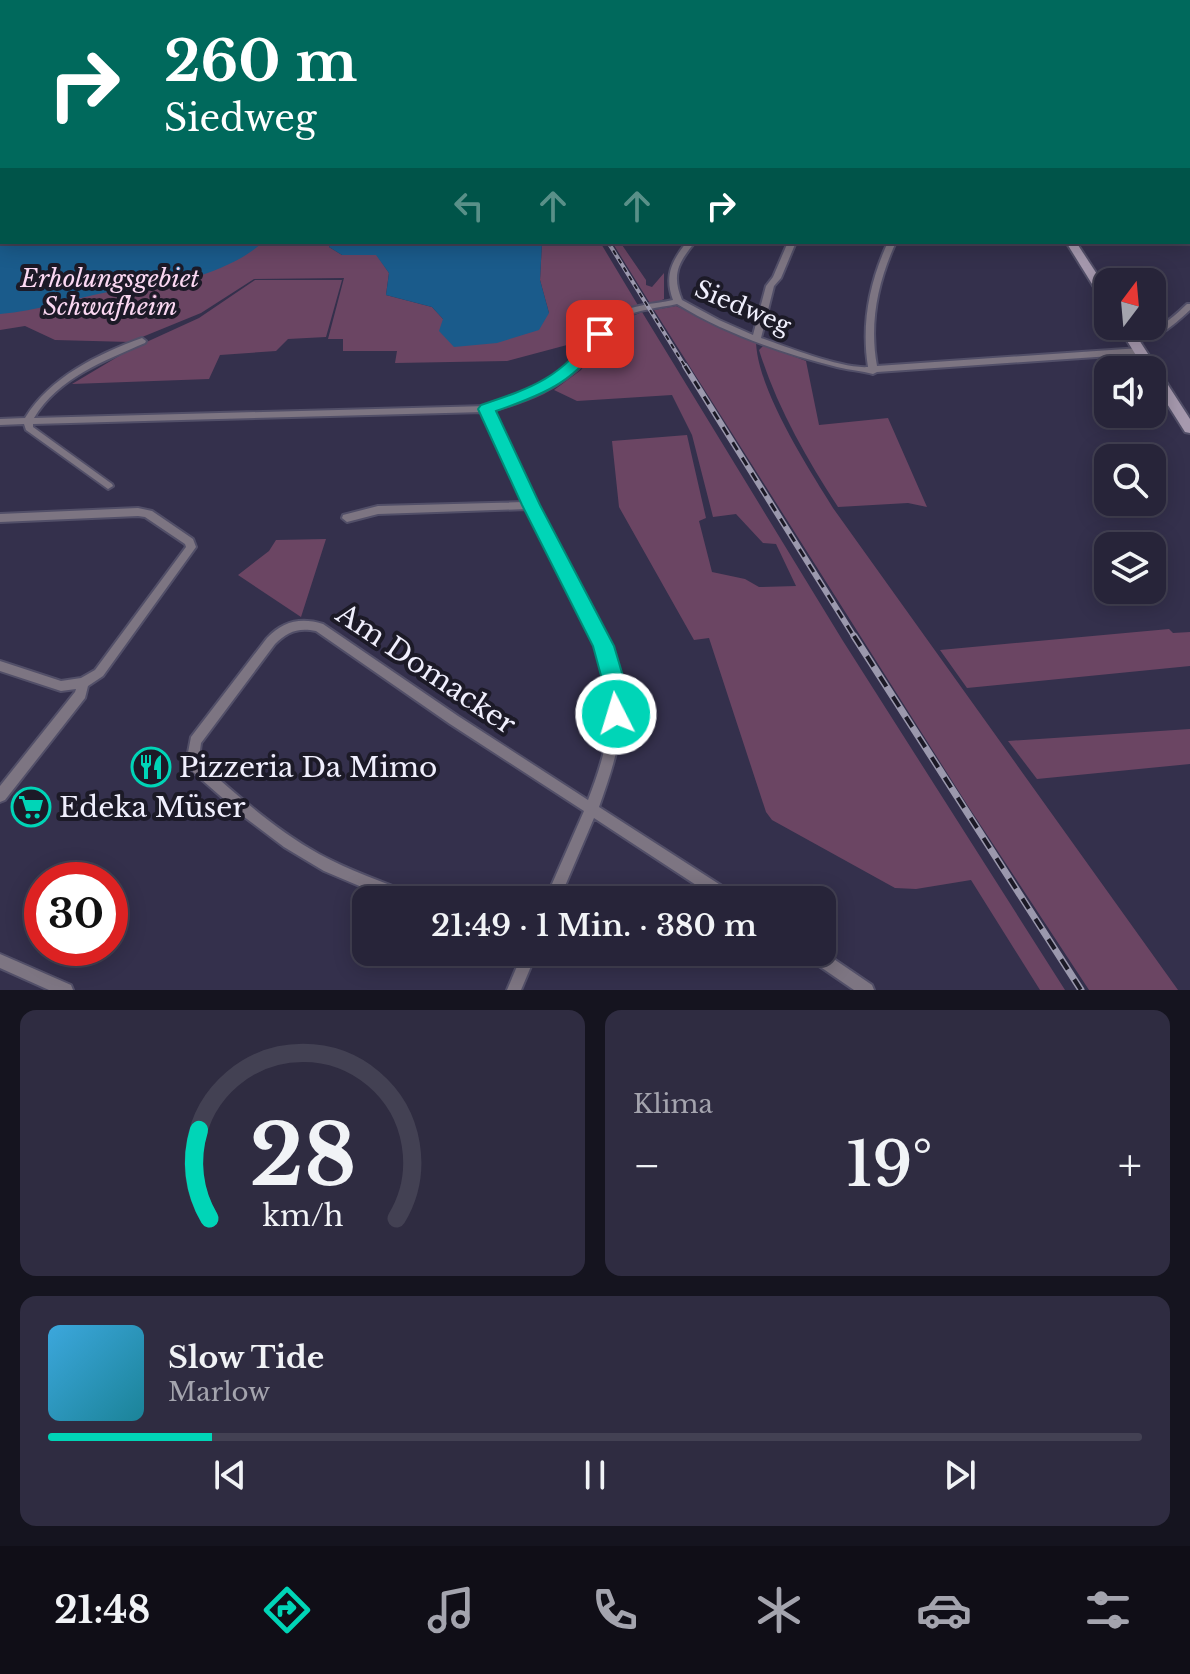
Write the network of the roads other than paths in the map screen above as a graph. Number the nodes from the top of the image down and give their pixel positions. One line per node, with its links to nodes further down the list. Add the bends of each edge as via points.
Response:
1 (689, 244): 6 (street, via 672,266)
2 (791, 244): 11 (street, via 770,286)
3 (891, 244): 16 (street, via 871,314)
4 (1072, 244): 5 (street)
5 (1094, 278)
6 (678, 301): 11 (street, Siedweg); 18 (street, Siedweg, via 619,316 561,378)
7 (1190, 306): 8 (street)
8 (1179, 315): 9 (street); 10 (street)
9 (1190, 319)
10 (1166, 325)
11 (757, 337): 16 (street, Siedweg, via 832,364)
12 (1133, 340): 14 (street)
13 (142, 341): 20 (street, via 56,387)
14 (1140, 351): 15 (street); 16 (street, Siedweg)
15 (1143, 356)
16 (873, 371)
17 (1166, 389): 19 (street)
18 (487, 409): 20 (street, Siedweg); 24 (street)
19 (1186, 416): 22 (street)
20 (28, 421): 21 (street, Siedweg); 23 (street, via 29,428)
21 (0, 422)
22 (1190, 429)
23 (108, 486)
24 (531, 505): 26 (street, via 378,510); 30 (street, via 604,646 614,683 615,728)
25 (0, 518): 28 (street, via 138,512 189,542 188,555 117,650)
26 (347, 518)
27 (0, 666): 28 (street, via 61,686)
28 (83, 683): 29 (street, via 81,694)
29 (0, 796)
30 (590, 808): 31 (street, Am Domacker, via 319,627 303,623 287,628 271,641 195,741 193,758 197,768 269,829 302,852); 32 (street); 33 (street, Am Domacker)
31 (374, 886)
32 (558, 886)
33 (710, 886)
34 (0, 961): 37 (street)
35 (524, 966): 38 (street)
36 (832, 966): 39 (street)
37 (66, 990)
38 (514, 990)
39 (867, 990)

